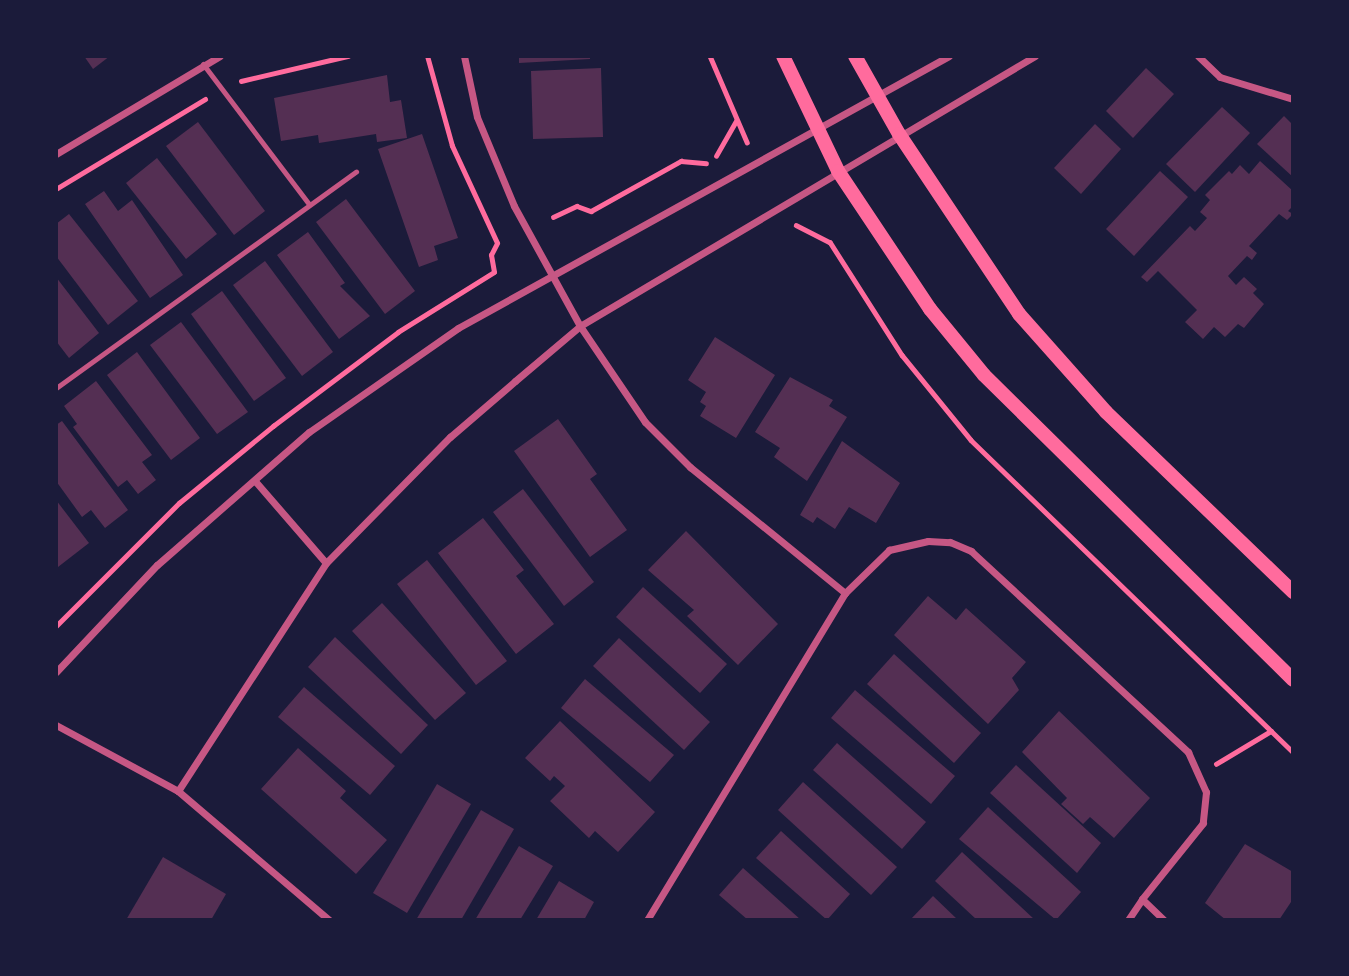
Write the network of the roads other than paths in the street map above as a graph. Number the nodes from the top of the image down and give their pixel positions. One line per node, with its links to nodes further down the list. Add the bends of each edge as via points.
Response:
1 (220, 56): 8 (street)
2 (464, 56): 17 (street, via 477,117 514,206)
3 (783, 56): 11 (main road)
4 (855, 56): 9 (main road)
5 (949, 56): 9 (street)
6 (1035, 56): 12 (street)
7 (1198, 56): 10 (street, via 1220,76)
8 (204, 64): 13 (street); 16 (lane)
9 (874, 96): 11 (street); 12 (main road)
10 (1293, 99)
11 (816, 129): 14 (main road); 17 (street)
12 (899, 134): 14 (street); 22 (main road, via 1002,290 1069,372)
13 (56, 154)
14 (838, 171): 18 (street); 25 (main road, via 930,309 984,375)
15 (356, 172): 16 (lane)
16 (308, 203): 19 (lane)
17 (553, 274): 18 (street); 20 (street, via 458,328 309,432)
18 (580, 326): 21 (street, via 450,437); 23 (street, via 654,431 690,467)
19 (56, 387)
20 (256, 481): 21 (street); 24 (street, via 157,565)
21 (326, 563): 27 (street)
22 (1293, 592)
23 (845, 593): 28 (street, via 889,550 928,541 950,542 971,551 1188,752 1206,792 1203,823); 30 (street)
24 (56, 672)
25 (1293, 680)
26 (56, 725): 27 (street)
27 (178, 791): 29 (street)
28 (1142, 899): 31 (street); 32 (street)
29 (328, 920)
30 (647, 920)
31 (1128, 920)
32 (1164, 920)

